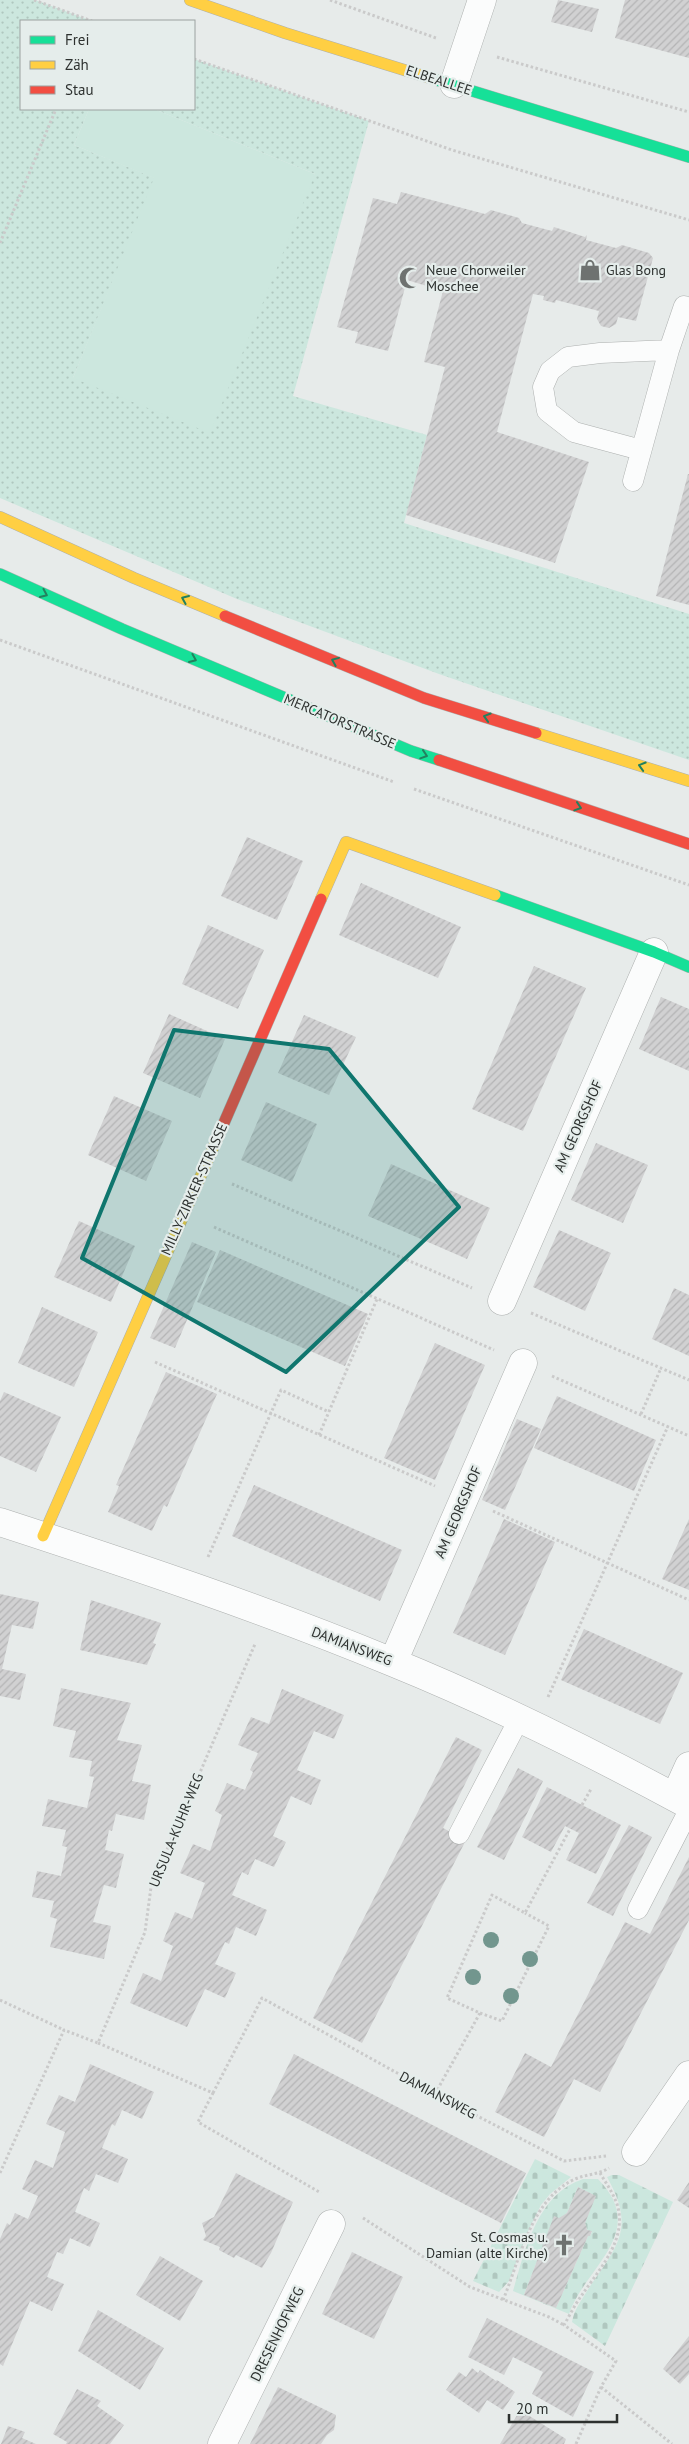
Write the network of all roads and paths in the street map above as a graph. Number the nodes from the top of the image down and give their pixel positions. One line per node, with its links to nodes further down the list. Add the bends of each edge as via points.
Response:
1 (34, 0): 5 (path)
2 (190, 0): 8 (street, ELBEALLEE)
3 (330, 0): 6 (path)
4 (482, 0): 6 (street)
5 (89, 20)
6 (465, 48): 8 (street); 10 (path)
7 (195, 59): 12 (path, via 452,150)
8 (454, 84): 11 (street, ELBEALLEE)
9 (56, 110): 13 (path)
10 (689, 112)
11 (689, 157)
12 (689, 220)
13 (0, 243)
14 (687, 301): 15 (lane)
15 (670, 350): 16 (lane); 16 (lane, via 600,352 568,357 550,371 543,387 547,411 574,432)
16 (641, 450): 17 (lane)
17 (633, 481)
18 (0, 517): 21 (street, one-way to 18, via 424,698 143,582)
19 (0, 574): 24 (street, MERCATORSTRASSE, one-way to 24, via 412,751)
20 (0, 640): 22 (path)
21 (689, 781)
22 (399, 784)
23 (408, 787): 25 (path)
24 (688, 843)
25 (689, 885)
26 (654, 952): 27 (street); 28 (street, MILLY-ZIRKER-STRASSE, via 346,842); 31 (street, AM GEORGSHOF)
27 (689, 967)
28 (202, 1171): 29 (street, MILLY-ZIRKER-STRASSE); 31 (path)
29 (184, 1213): 30 (path); 32 (street, MILLY-ZIRKER-STRASSE)
30 (378, 1299): 33 (path); 36 (path)
31 (502, 1300): 34 (path)
32 (125, 1348): 37 (path); 44 (street, MILLY-ZIRKER-STRASSE)
33 (522, 1363): 38 (path); 42 (street, AM GEORGSHOF)
34 (661, 1368): 35 (path); 38 (path)
35 (689, 1380)
36 (329, 1412): 37 (path, via 281,1390); 40 (path)
37 (271, 1414): 40 (path); 46 (path)
38 (640, 1414): 39 (path)
39 (668, 1426): 41 (path); 45 (path)
40 (319, 1435): 42 (path)
41 (689, 1436)
42 (464, 1498): 45 (path); 49 (street, AM GEORGSHOF)
43 (0, 1522): 44 (street, DAMIANSWEG)
44 (43, 1536): 46 (street, DAMIANSWEG)
45 (606, 1563): 47 (path); 50 (path)
46 (194, 1587): 48 (street, DAMIANSWEG)
47 (689, 1600)
48 (268, 1614): 49 (street, DAMIANSWEG); 60 (path, URSULA-KUHR-WEG, via 151,1887 145,1932)
49 (393, 1662): 50 (street, DAMIANSWEG)
50 (526, 1723): 52 (street, DAMIANSWEG); 54 (lane)
51 (689, 1766): 52 (street)
52 (684, 1804): 55 (lane)
53 (570, 1829): 56 (path)
54 (459, 1834)
55 (638, 1909)
56 (525, 1913): 58 (path, via 549,1926 502,2021); 58 (path, via 492,1895 447,1998)
57 (0, 2000): 59 (path)
58 (480, 2013): 63 (path)
59 (64, 2030): 60 (path); 65 (path)
60 (98, 2044): 62 (path)
61 (689, 2075): 64 (street)
62 (213, 2093): 63 (path, DAMIANSWEG, via 262,1998); 66 (path, via 198,2122)
63 (436, 2094): 64 (path, DAMIANSWEG, via 564,2161)
64 (636, 2152)
65 (0, 2173)
66 (327, 2196)
67 (361, 2217): 69 (path, via 470,2287)
68 (331, 2224): 72 (street, DRESENHOFWEG)
69 (503, 2301): 70 (path); 70 (path, via 528,2235 544,2204 573,2180 600,2173 617,2205 620,2219 616,2245)
70 (564, 2325): 71 (path, via 616,2361)
71 (600, 2387): 73 (path); 74 (path)
72 (222, 2444)
73 (576, 2444)
74 (672, 2444)

